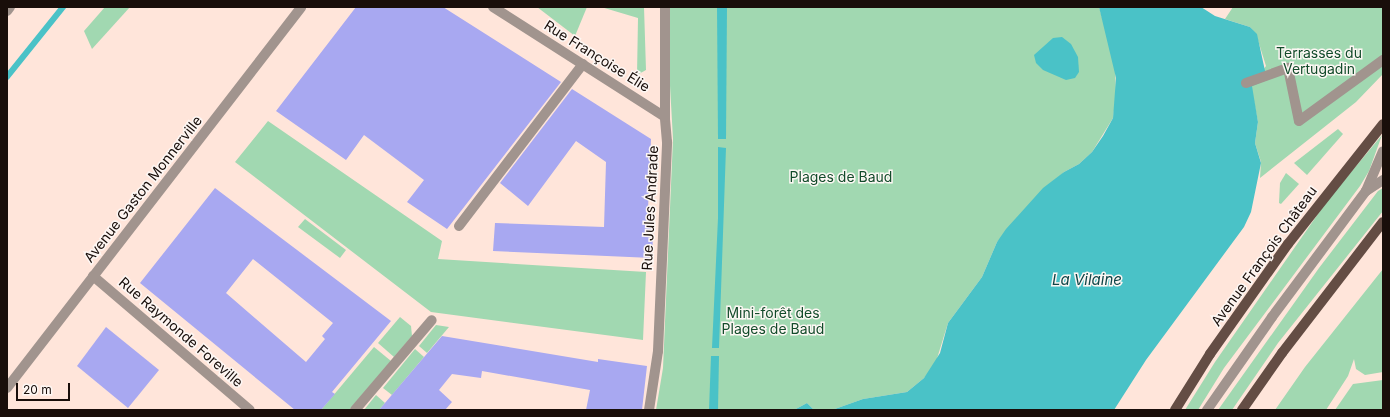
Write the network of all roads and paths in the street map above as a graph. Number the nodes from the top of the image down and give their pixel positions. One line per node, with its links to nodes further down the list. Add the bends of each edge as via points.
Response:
1 (10, 7): 5 (street)
2 (301, 7): 17 (street, Avenue Gaston Monnerville)
3 (493, 7): 7 (street, Rue Françoise Élie)
4 (665, 7): 9 (street, Rue Jules Andrade)
5 (7, 11)
6 (1383, 60): 8 (street, via 1299,121 1288,68)
7 (583, 64): 9 (street, Rue Françoise Élie); 16 (street)
8 (1246, 83)
9 (665, 117): 22 (street, Rue Jules Andrade, via 668,142 658,351)
10 (1383, 124): 23 (main road, Avenue François Château, via 1288,244 1210,354)
11 (1383, 151): 14 (street)
12 (1383, 169): 14 (street)
13 (1383, 180): 14 (street)
14 (1366, 191): 24 (street, via 1272,317)
15 (1383, 222): 25 (main road, via 1282,352)
16 (459, 226)
17 (94, 276): 19 (street, Avenue Gaston Monnerville); 20 (street, Rue Raymonde Foreville)
18 (432, 320): 21 (street)
19 (7, 388)
20 (250, 410)
21 (355, 410)
22 (649, 410)
23 (1175, 410)
24 (1208, 410)
25 (1242, 410)

